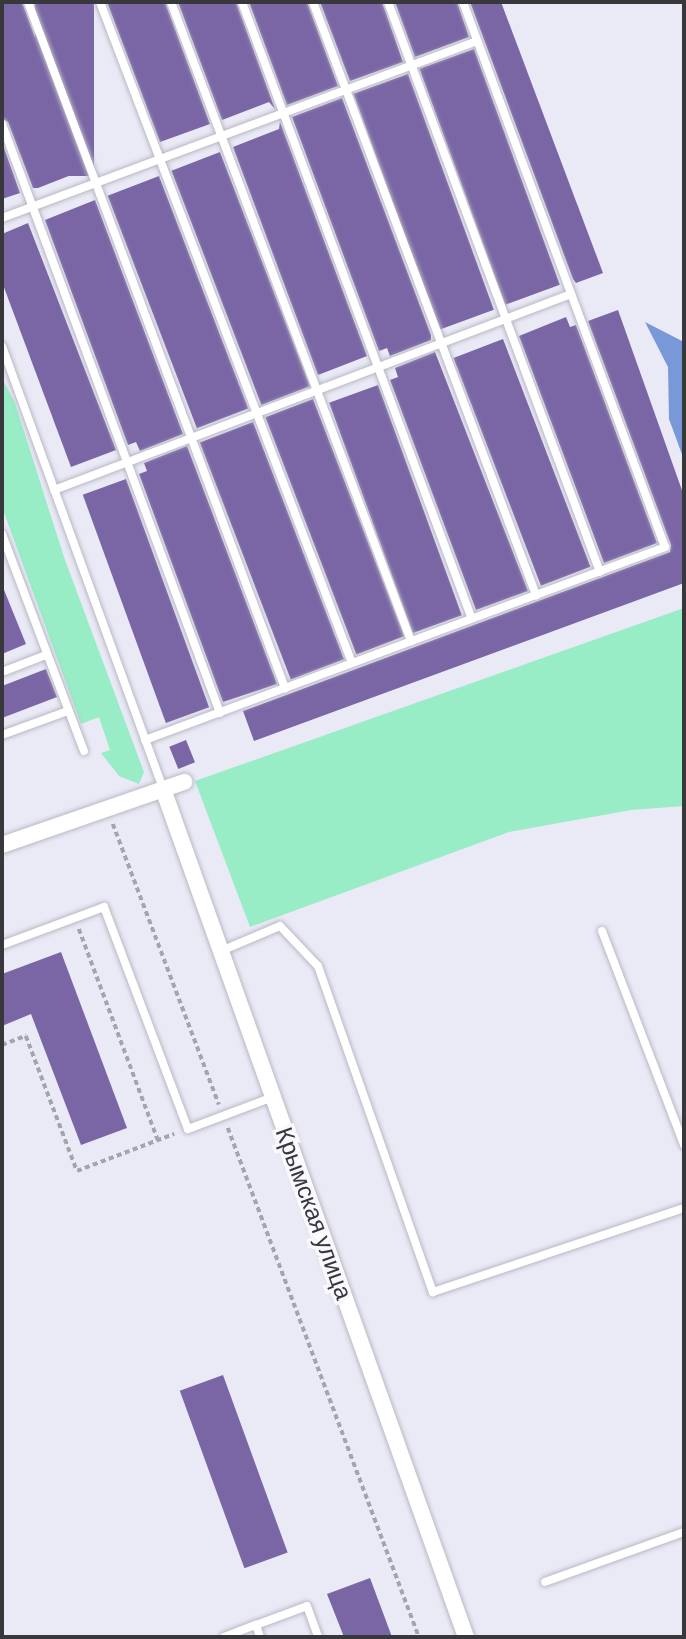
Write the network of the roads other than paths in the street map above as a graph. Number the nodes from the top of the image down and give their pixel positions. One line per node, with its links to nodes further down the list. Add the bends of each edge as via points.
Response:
1 (28, 2): 15 (lane)
2 (100, 2): 14 (lane)
3 (171, 2): 13 (lane)
4 (242, 2): 11 (lane)
5 (313, 2): 10 (lane)
6 (388, 2): 9 (lane)
7 (463, 2): 8 (lane)
8 (477, 41): 9 (lane); 18 (lane)
9 (412, 65): 10 (lane); 19 (lane)
10 (347, 90): 11 (lane); 20 (lane)
11 (286, 113): 13 (lane); 23 (lane)
12 (2, 124): 16 (lane)
13 (223, 136): 14 (lane); 24 (lane)
14 (161, 159): 15 (lane); 25 (lane)
15 (97, 181): 16 (lane); 26 (lane)
16 (34, 205): 17 (lane); 27 (lane)
17 (2, 218)
18 (571, 294): 19 (lane); 30 (lane, via 665,547)
19 (508, 318): 20 (lane); 30 (lane)
20 (441, 344): 23 (lane); 31 (lane)
21 (2, 346): 22 (lane)
22 (4, 362): 28 (lane)
23 (379, 367): 24 (lane); 32 (lane)
24 (317, 390): 25 (lane); 33 (lane)
25 (257, 413): 26 (lane); 35 (lane)
26 (191, 438): 27 (lane); 37 (lane)
27 (128, 463): 28 (lane); 39 (lane)
28 (54, 490): 41 (lane)
29 (2, 534): 34 (lane)
30 (600, 572): 31 (lane)
31 (537, 595): 32 (lane)
32 (472, 619): 33 (lane)
33 (411, 641): 35 (lane)
34 (46, 656): 36 (lane); 38 (lane)
35 (352, 663): 37 (lane)
36 (2, 672)
37 (285, 688): 39 (lane)
38 (68, 711): 40 (lane); 42 (lane)
39 (220, 713): 41 (lane)
40 (2, 735)
41 (145, 740): 44 (lane)
42 (84, 751)
43 (184, 782): 44 (street)
44 (163, 789): 45 (street); 48 (street, Крымская улица)
45 (2, 845)
46 (602, 931): 50 (lane)
47 (2, 945): 49 (lane, via 104,906 188,1129)
48 (221, 951): 49 (street, Крымская улица); 51 (lane, via 280,926 318,967 433,1292)
49 (273, 1097): 58 (street, Крымская улица)
50 (684, 1145)
51 (684, 1208)
52 (684, 1532): 53 (lane)
53 (545, 1582)
54 (256, 1625): 55 (lane); 56 (lane); 57 (lane, via 307,1606)
55 (224, 1637)
56 (260, 1637)
57 (318, 1637)
58 (466, 1637)

